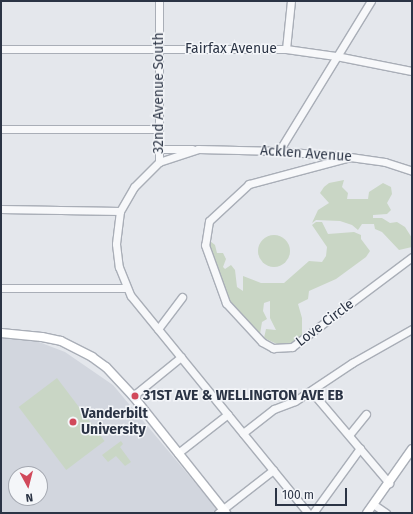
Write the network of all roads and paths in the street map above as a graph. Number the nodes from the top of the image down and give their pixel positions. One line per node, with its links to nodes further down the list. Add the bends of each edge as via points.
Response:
1 (159, 1): 5 (street, 32nd Avenue South)
2 (291, 1): 6 (street)
3 (371, 1): 7 (street)
4 (1, 49): 5 (street, Fairfax Avenue)
5 (158, 49): 6 (street, Fairfax Avenue); 10 (street, 32nd Avenue South)
6 (286, 49): 7 (street, Fairfax Avenue)
7 (336, 56): 8 (street, Fairfax Avenue); 13 (street)
8 (412, 71)
9 (1, 129): 10 (street)
10 (157, 129): 11 (street, 32nd Avenue South)
11 (158, 149): 12 (street, Acklen Avenue); 15 (street, 32nd Avenue South)
12 (198, 149): 13 (street, Acklen Avenue); 15 (street, Acklen Avenue)
13 (279, 151): 14 (street, Acklen Avenue)
14 (350, 157): 16 (street, Acklen Avenue, via 385,162); 19 (street, Love Circle, via 249,184 209,221 205,245 226,303 262,342 273,348 292,347)
15 (159, 162): 18 (street, 32nd Avenue South, via 134,187)
16 (412, 171)
17 (1, 209): 18 (street)
18 (120, 211): 21 (street, 32nd Avenue South, via 116,233 117,258)
19 (412, 257)
20 (1, 288): 21 (street)
21 (126, 288): 24 (street, 32nd Avenue South)
22 (182, 297): 24 (street)
23 (412, 329): 27 (street, via 352,363)
24 (158, 330): 26 (street, 32nd Avenue South)
25 (1, 333): 28 (main road, via 42,337 79,350 106,367)
26 (181, 358): 28 (street); 29 (street, 32nd Avenue South)
27 (311, 391): 31 (street, via 274,408); 32 (street)
28 (133, 396): 34 (main road)
29 (228, 414): 31 (street, 32nd Avenue South); 34 (street)
30 (366, 414): 32 (street)
31 (243, 433): 36 (street, 32nd Avenue South)
32 (349, 435): 33 (street)
33 (360, 448): 37 (street); 41 (street)
34 (178, 453): 39 (main road)
35 (410, 455): 37 (main road)
36 (273, 470): 39 (street); 40 (street, 32nd Avenue South)
37 (389, 483): 38 (main road)
38 (373, 504): 42 (main road); 43 (street)
39 (222, 512)
40 (308, 513)
41 (313, 513)
42 (367, 513)
43 (386, 513)

